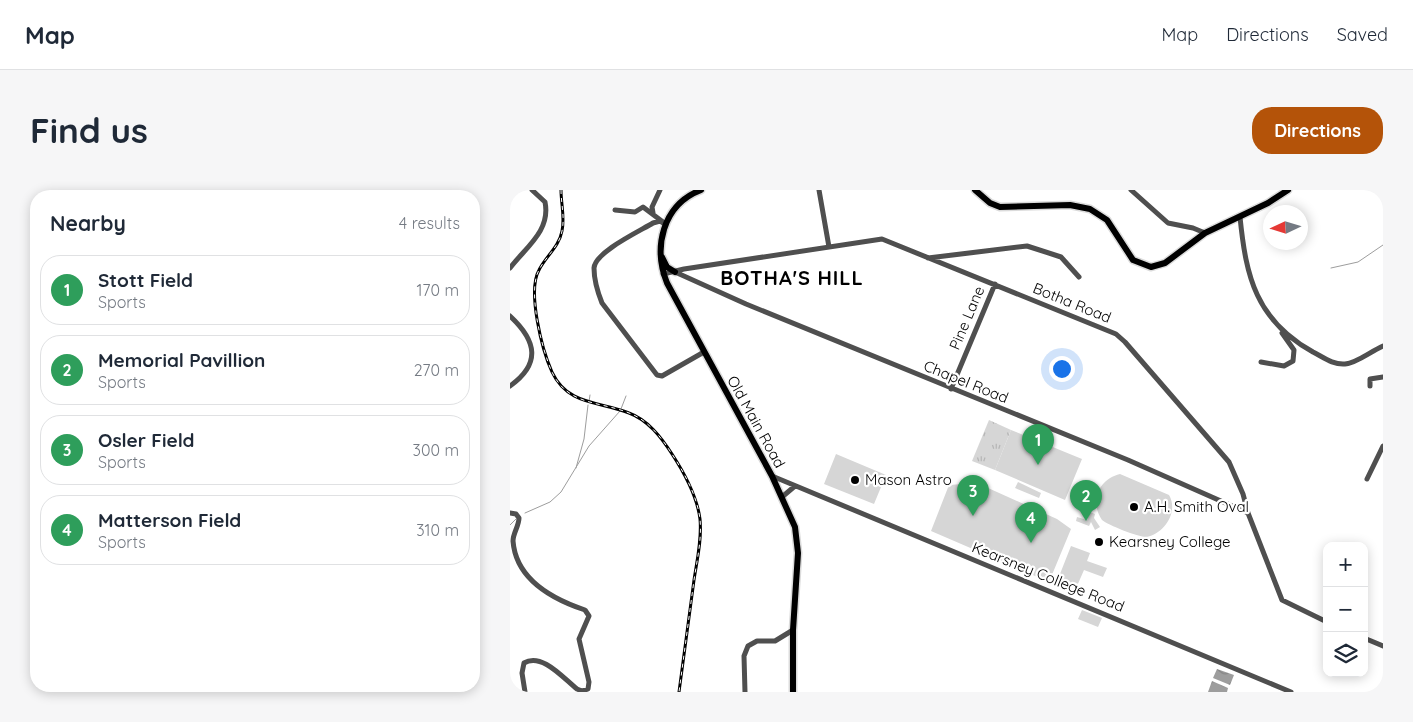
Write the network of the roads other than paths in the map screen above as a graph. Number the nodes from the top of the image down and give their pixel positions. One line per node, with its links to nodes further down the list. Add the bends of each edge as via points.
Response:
1 (532, 190): 16 (street, via 545,202 544,220 535,241)
2 (660, 190): 9 (street, via 652,206)
3 (701, 190): 11 (main road, Old Main Road, via 678,206)
4 (819, 190): 13 (street)
5 (975, 190): 12 (main road, via 990,203 1000,206 1073,205 1094,211 1111,226 1128,255 1147,266 1165,263)
6 (1131, 190): 12 (street, via 1168,223)
7 (1288, 190): 10 (main road)
8 (614, 210): 9 (street, via 635,212 643,208)
9 (653, 213): 11 (street)
10 (1240, 217): 12 (main road); 22 (street, via 1245,260 1252,284)
11 (665, 224): 14 (main road, Old Main Road); 26 (street, via 660,221 653,223 603,253 594,268 599,294 602,303 656,375 662,376)
12 (1205, 233)
13 (829, 247): 15 (street, Botha Road, via 882,239); 17 (street, Botha Road)
14 (659, 249): 17 (main road, via 665,264); 18 (main road, Old Main Road)
15 (928, 258): 19 (street, via 1027,246 1061,257); 20 (street, Botha Road)
16 (510, 268)
17 (675, 272): 18 (street, Botha Road); 31 (street, Chapel Road)
18 (663, 274): 26 (main road, Old Main Road)
19 (1079, 277)
20 (995, 284): 31 (street, Pine Lane); 37 (street, Botha Road, via 1121,337 1229,462)
21 (510, 316): 29 (street, via 527,338 532,358 526,372)
22 (1281, 330): 24 (street, via 1334,363 1348,364); 27 (street, via 1294,350 1293,361 1284,366)
23 (1383, 346): 24 (street)
24 (1373, 351): 25 (street)
25 (1383, 351)
26 (704, 352): 33 (main road, Old Main Road)
27 (1261, 362)
28 (1383, 377): 30 (street, via 1370,379)
29 (510, 386)
30 (1370, 386)
31 (951, 389): 37 (street, Chapel Road)
32 (1383, 446): 34 (street)
33 (772, 476): 35 (street, Kearsney College Road); 36 (main road, Old Main Road)
34 (1368, 479)
35 (796, 486): 36 (street); 46 (street, Kearsney College Road)
36 (782, 496): 40 (main road, Old Main Road, via 798,539)
37 (1248, 512): 39 (street, Botha Road, via 1282,600)
38 (510, 513): 43 (street, via 519,518 513,542 529,579 538,587 585,610 589,616 579,639 588,689 577,689 544,662 532,660 524,662 522,667)
39 (1323, 620)
40 (793, 630): 44 (street, via 775,641 757,641 748,646 744,656); 45 (main road, Old Main Road)
41 (1368, 640): 42 (street)
42 (1383, 646)
43 (525, 692)
44 (745, 692)
45 (793, 692)
46 (1291, 692)

